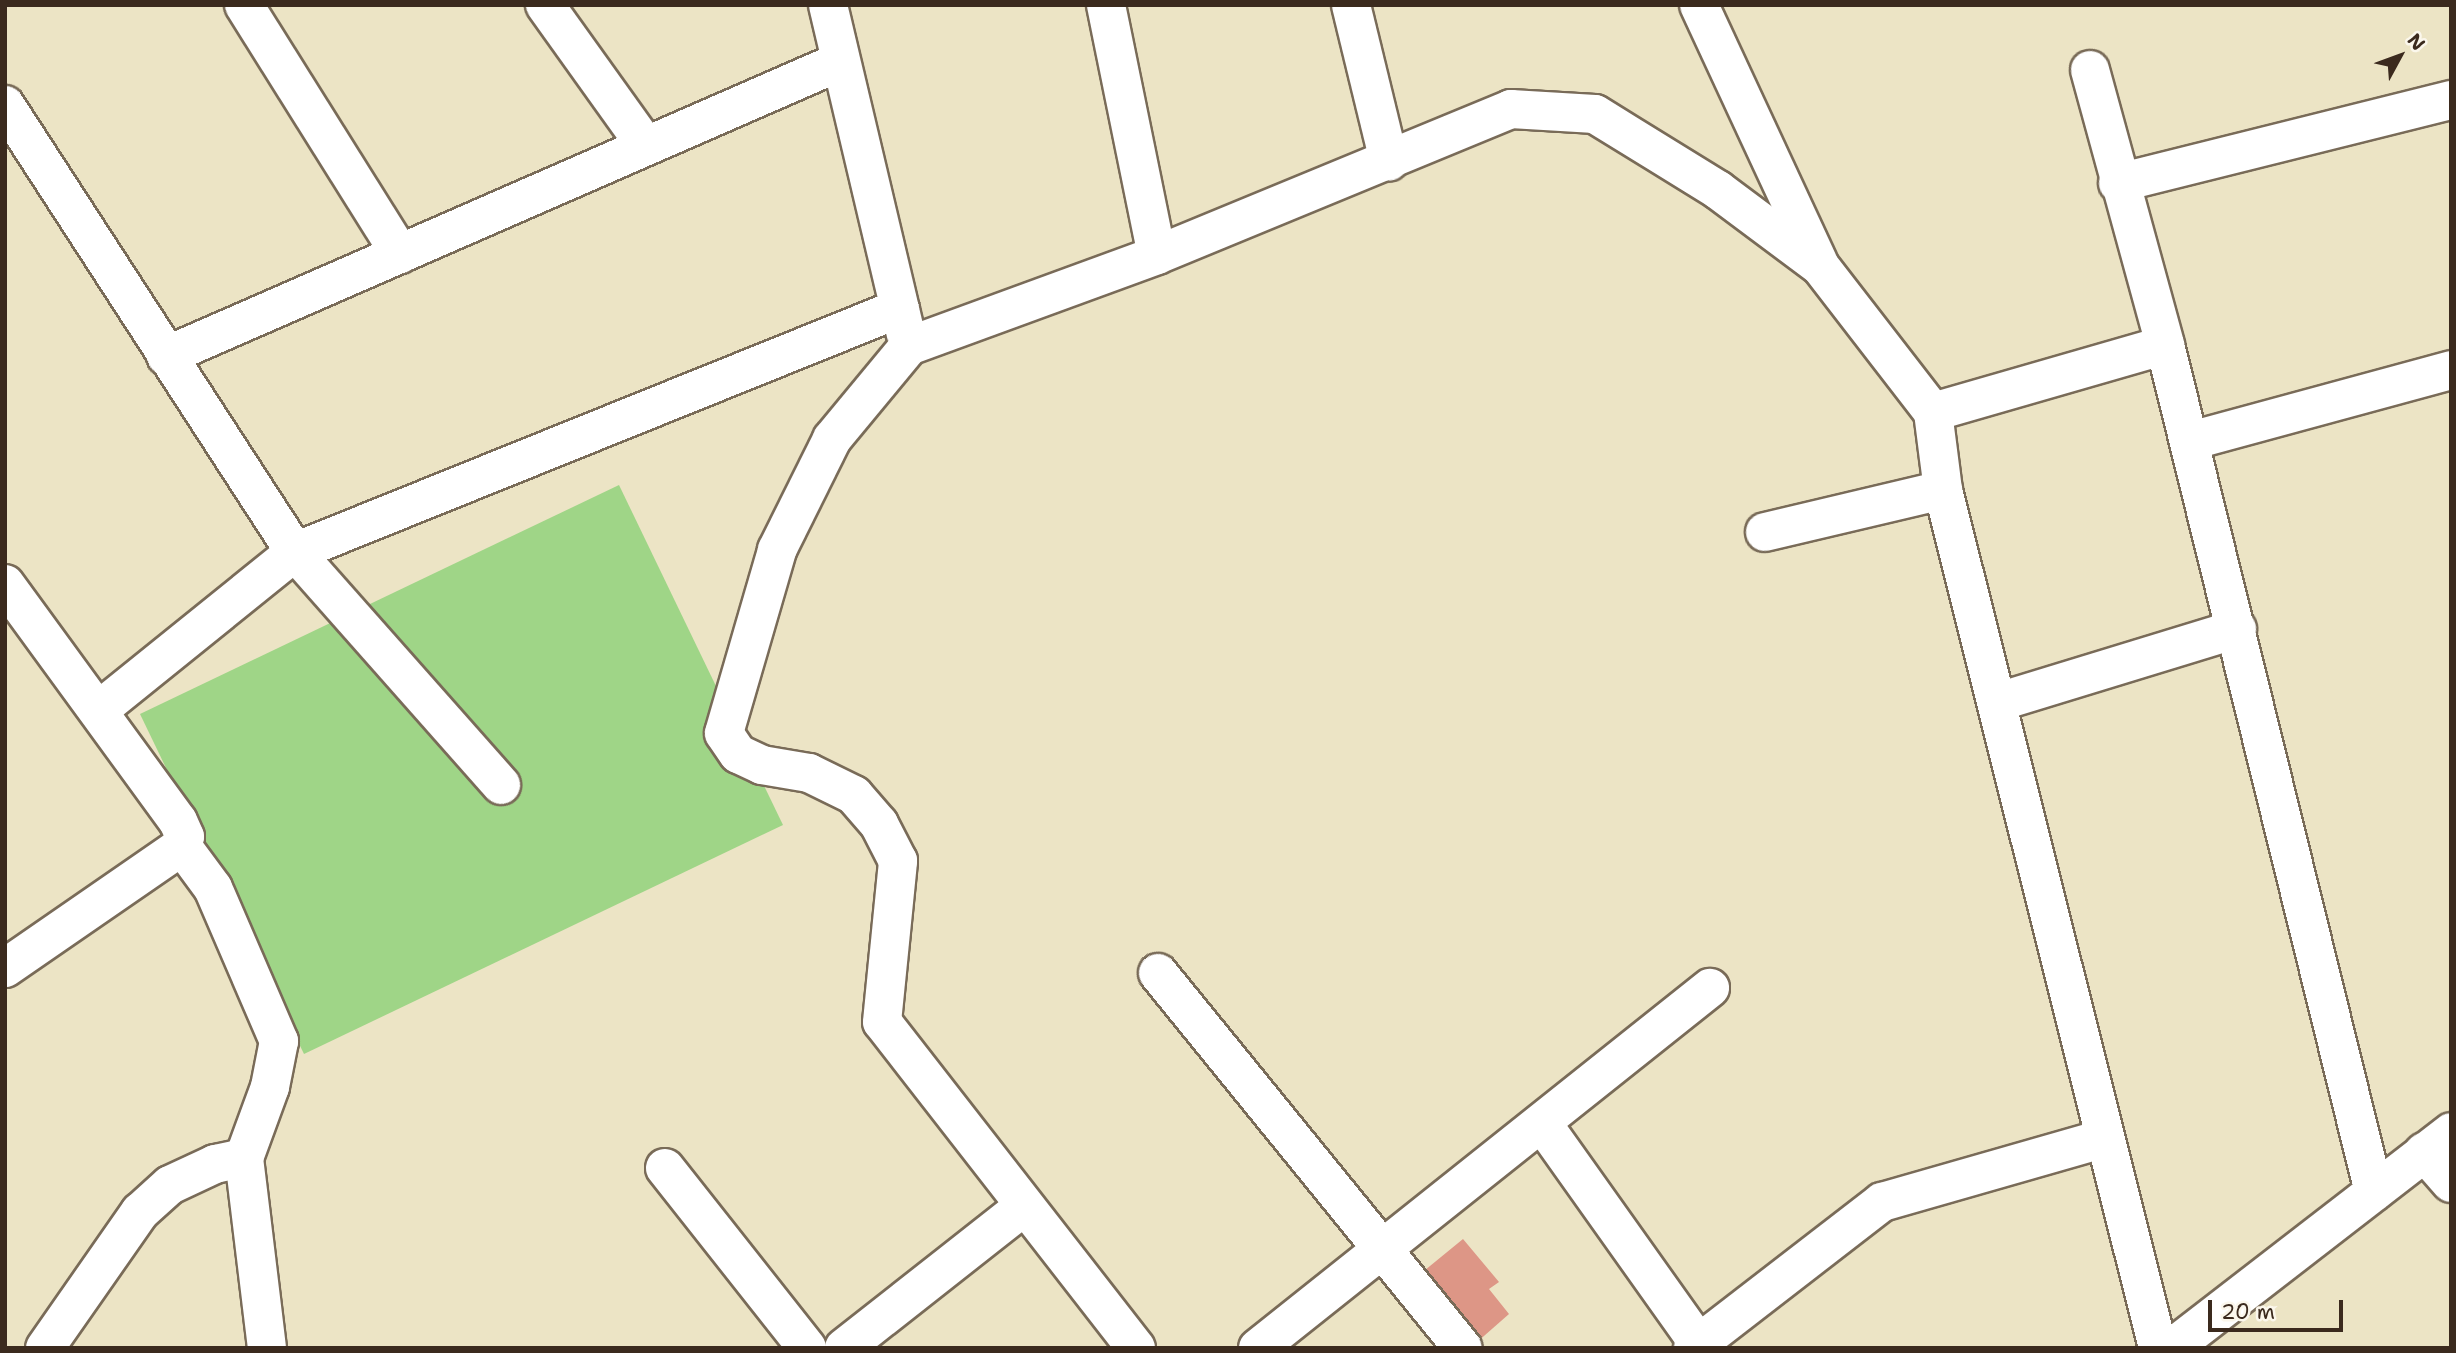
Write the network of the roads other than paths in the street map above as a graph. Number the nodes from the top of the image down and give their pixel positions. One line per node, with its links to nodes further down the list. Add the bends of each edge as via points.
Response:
1 (244, 5): 14 (street)
2 (545, 5): 11 (street)
3 (828, 5): 7 (street)
4 (1106, 5): 15 (street)
5 (1351, 5): 12 (street)
6 (1699, 5): 16 (street)
7 (839, 62): 11 (street); 17 (street)
8 (2090, 70): 13 (street)
9 (2451, 100): 13 (street)
10 (5, 105): 20 (street)
11 (646, 146): 14 (street)
12 (1388, 162): 15 (street); 16 (street, via 1511,109 1595,114 1718,190)
13 (2118, 183): 18 (street)
14 (400, 254): 20 (street)
15 (1157, 255): 19 (street)
16 (1820, 266): 22 (street)
17 (900, 308): 19 (street); 26 (street)
18 (2165, 345): 22 (street); 23 (street)
19 (909, 346): 43 (street, via 832,439 777,550 724,733 738,754 762,765 809,773 854,795 879,824 898,861 882,1022)
20 (166, 356): 26 (street)
21 (2451, 370): 23 (street)
22 (1933, 412): 24 (street)
23 (2190, 441): 28 (street)
24 (1943, 490): 25 (street); 29 (street)
25 (1765, 532)
26 (295, 552): 30 (street); 31 (street)
27 (11, 606): 30 (street)
28 (2237, 629): 29 (street); 42 (street)
29 (1998, 702): 37 (street)
30 (99, 710): 32 (street, via 178,821 185,837)
31 (500, 785)
32 (182, 846): 33 (street); 39 (street, via 213,888 279,1041 270,1087)
33 (5, 968)
34 (1158, 973): 44 (street)
35 (1710, 988): 36 (street)
36 (1542, 1123): 44 (street); 46 (street)
37 (2102, 1139): 46 (street, via 1882,1202); 54 (street)
38 (2437, 1142): 41 (street); 42 (street)
39 (244, 1158): 47 (street, via 215,1164 170,1185 140,1212); 48 (street)
40 (664, 1168): 49 (street)
41 (2451, 1183)
42 (2374, 1192): 45 (street)
43 (1023, 1207): 50 (street); 51 (street)
44 (1382, 1249): 52 (street); 53 (street)
45 (2213, 1336): 55 (street)
46 (1698, 1346)
47 (45, 1348)
48 (267, 1348)
49 (807, 1348)
50 (844, 1348)
51 (1136, 1348)
52 (1258, 1348)
53 (1463, 1348)
54 (2158, 1348)
55 (2172, 1348)

